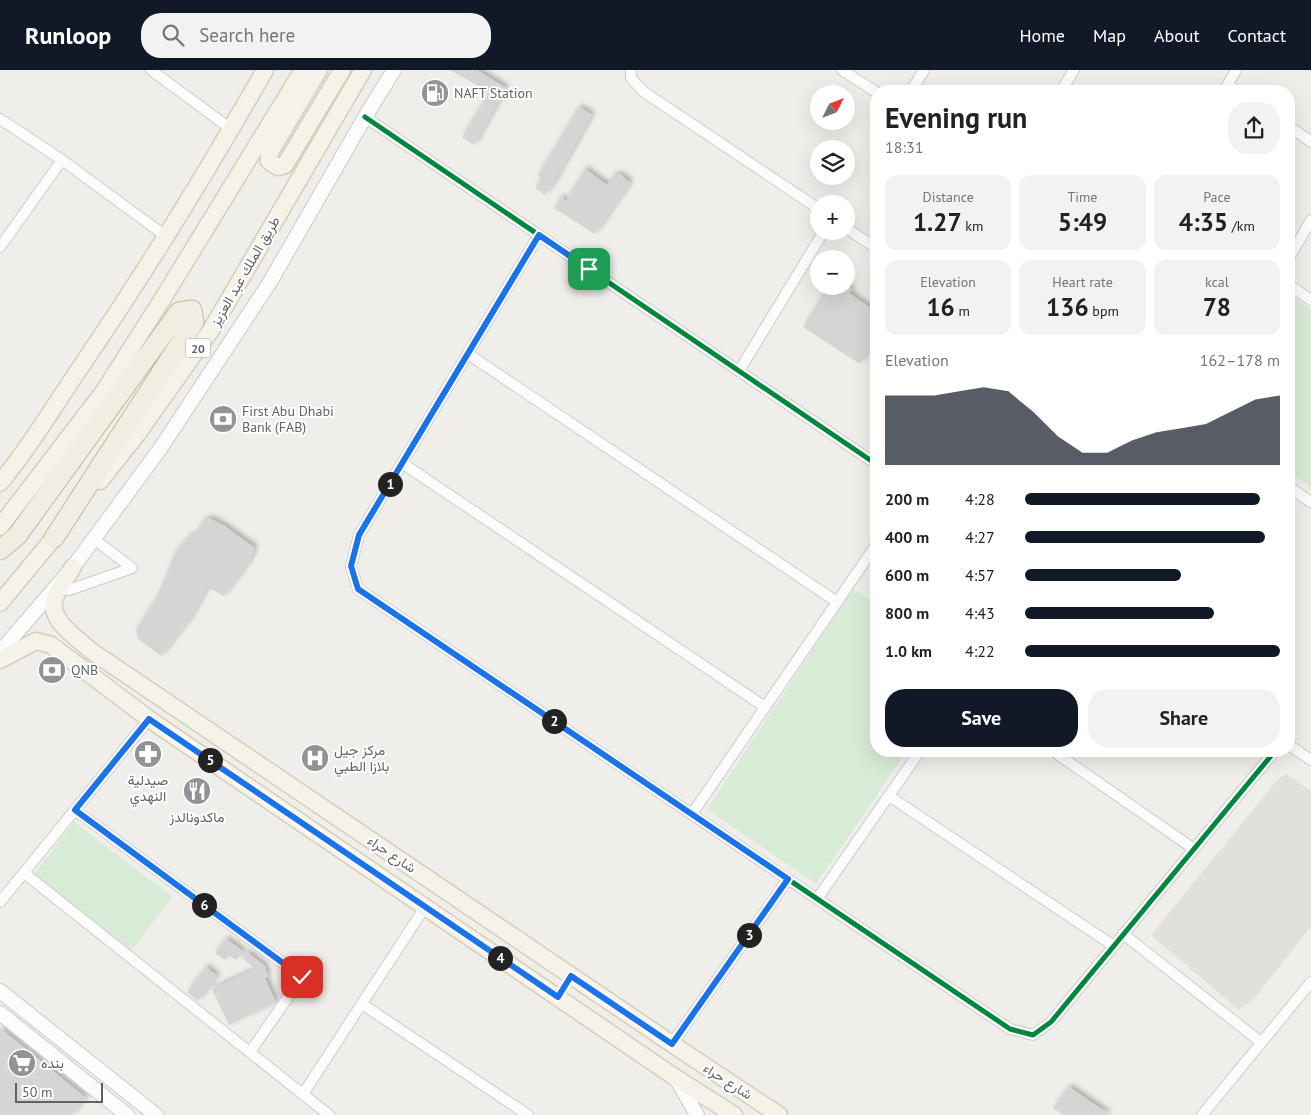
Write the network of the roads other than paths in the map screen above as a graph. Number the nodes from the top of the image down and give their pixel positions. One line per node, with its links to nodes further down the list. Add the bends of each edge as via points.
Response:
1 (151, 70): 19 (street)
2 (265, 70): 19 (main road)
3 (303, 70): 41 (main road, via 104,391)
4 (319, 70): 5 (main road, via 269,154 269,161 278,167 285,165)
5 (342, 70)
6 (363, 70): 42 (main road, طريق الملك عبد العزيز / 20, via 211,330 138,433)
7 (394, 70): 17 (main road)
8 (631, 70): 23 (street, via 631,78 644,92)
9 (842, 70): 16 (street)
10 (924, 70): 13 (street)
11 (1074, 70): 14 (street)
12 (1236, 70): 15 (street)
13 (915, 85)
14 (1065, 85)
15 (1228, 85)
16 (870, 88)
17 (365, 117): 26 (street); 43 (main road, via 270,282 160,449)
18 (0, 119): 22 (street)
19 (231, 129): 27 (main road)
20 (1295, 130): 21 (street)
21 (1311, 142)
22 (62, 160): 27 (street); 30 (street)
23 (810, 203)
24 (1311, 220): 31 (street)
25 (855, 234): 29 (street)
26 (539, 235): 34 (street); 35 (street)
27 (167, 237): 38 (main road)
28 (819, 240): 35 (street)
29 (870, 244)
30 (0, 248)
31 (1295, 248)
32 (1295, 289): 33 (street)
33 (1311, 300)
34 (468, 354): 37 (street); 48 (street)
35 (739, 371): 36 (street)
36 (870, 460)
37 (402, 464): 54 (street); 63 (street, via 359,535 351,566 358,589)
38 (2, 476)
39 (1295, 491): 40 (street)
40 (1311, 502)
41 (0, 526)
42 (54, 538): 44 (highway, via 194,322 192,310 179,312 17,536); 49 (main road, طريق الملك عبد العزيز / 20)
43 (94, 539): 46 (main road); 47 (street, via 132,568)
44 (0, 550)
45 (870, 554): 48 (street)
46 (73, 567): 50 (main road, شارع حراء, via 54,600 56,610 62,626); 51 (main road)
47 (69, 590)
48 (837, 602): 54 (street)
49 (0, 603)
50 (90, 650): 53 (main road); 72 (main road, شارع حراء)
51 (0, 652)
52 (0, 660): 53 (main road, شارع حراء, via 36,641 51,645)
53 (79, 666): 55 (main road, شارع حراء)
54 (766, 707): 63 (street)
55 (149, 719): 62 (street); 69 (main road, شارع حراء)
56 (1295, 749): 60 (street)
57 (916, 757): 61 (street)
58 (1062, 757): 64 (street)
59 (1270, 757): 64 (street)
60 (1311, 760)
61 (889, 796): 67 (street); 71 (street)
62 (75, 810): 65 (street); 80 (street, via 302,977)
63 (692, 814): 66 (street)
64 (1194, 849): 70 (street)
65 (24, 873): 68 (street); 80 (street)
66 (788, 879): 67 (street); 79 (street)
67 (817, 899): 71 (street, via 1010,1029 1034,1035 1051,1022)
68 (0, 902)
69 (425, 907): 75 (main road, شارع حراء); 76 (street)
70 (1123, 934): 71 (street); 78 (street)
71 (1114, 946)
72 (571, 976): 75 (main road); 79 (main road, شارع حراء)
73 (1311, 982): 78 (street)
74 (0, 991): 84 (main road)
75 (558, 997): 81 (main road, شارع حراء)
76 (362, 1004): 82 (street); 86 (street)
77 (0, 1013): 83 (main road)
78 (1261, 1042): 90 (street)
79 (672, 1044): 89 (main road, شارع حراء)
80 (250, 1052): 82 (street)
81 (676, 1078): 87 (main road); 88 (main road, شارع حراء)
82 (303, 1094): 85 (street)
83 (128, 1115)
84 (156, 1115)
85 (329, 1115)
86 (528, 1115)
87 (697, 1115)
88 (734, 1115)
89 (779, 1115)
90 (1202, 1115)

